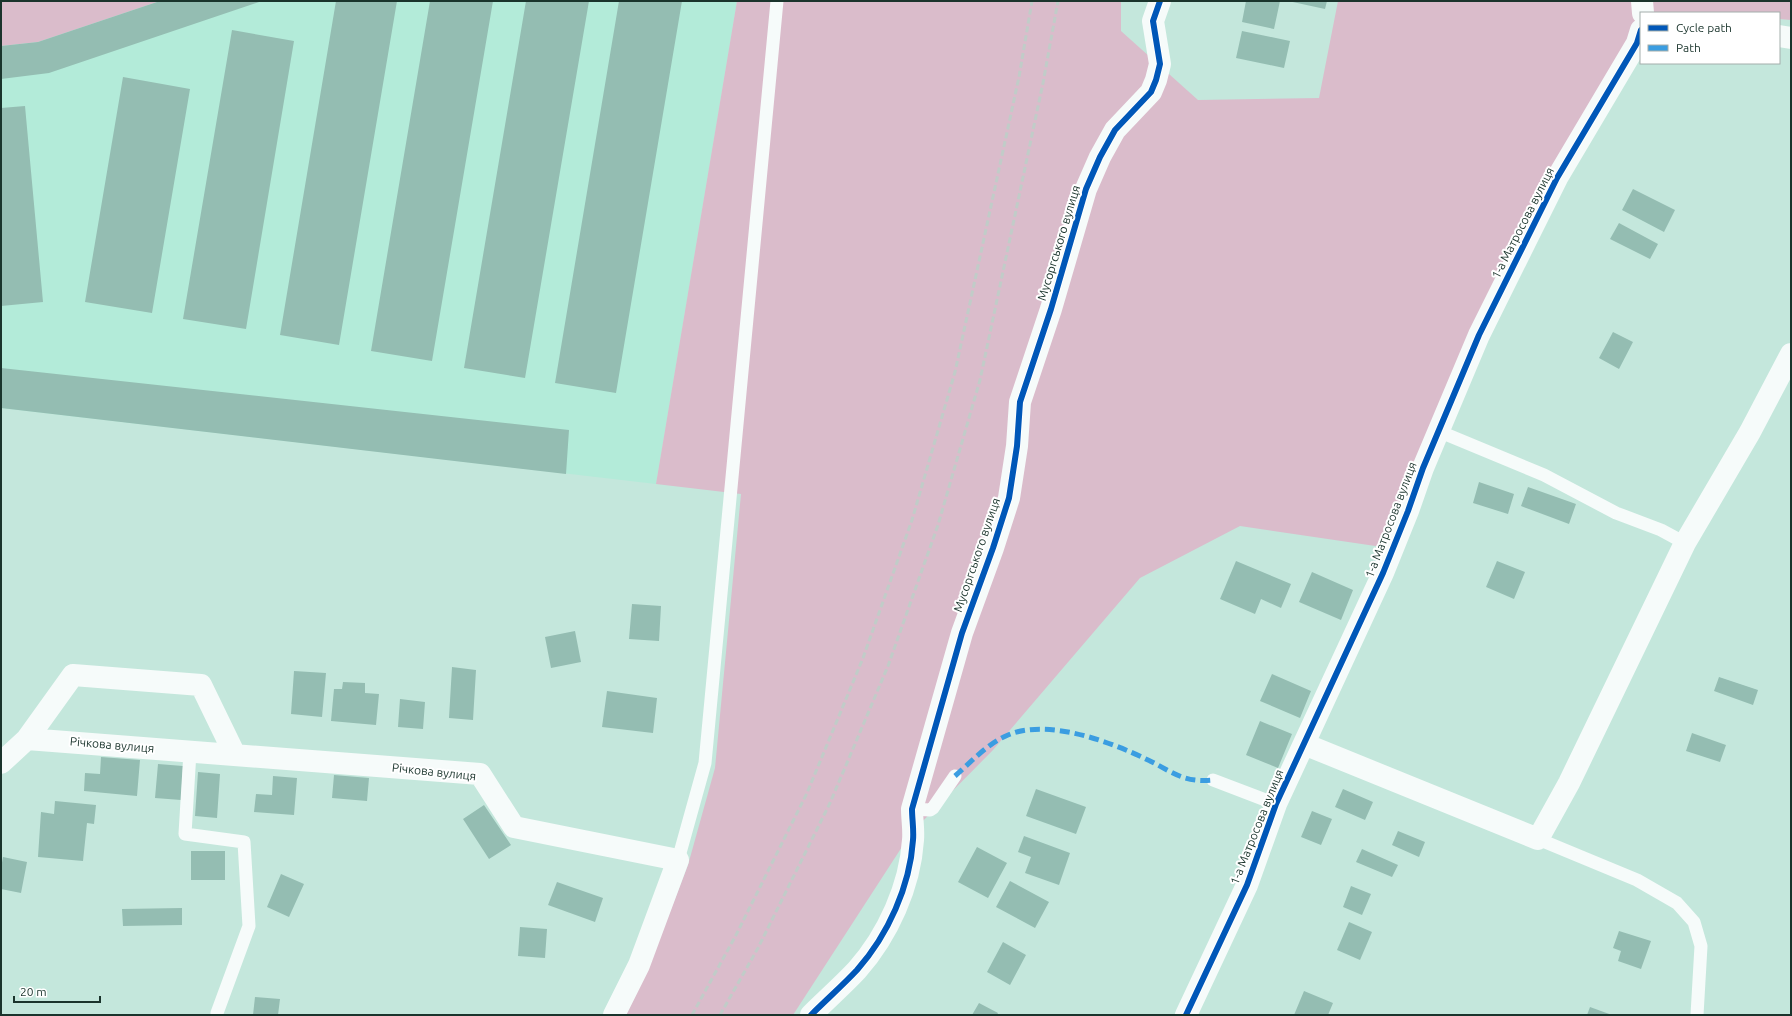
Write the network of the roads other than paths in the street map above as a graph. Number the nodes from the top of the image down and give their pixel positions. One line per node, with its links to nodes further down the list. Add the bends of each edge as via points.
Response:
1 (777, 1): 21 (lane, via 705,763)
2 (1160, 1): 19 (street, Мусоргського вулиця, via 1153,21 1160,64 1156,80 1151,92 1114,130 1086,189 1051,309 1020,402 1017,446 1009,498 962,633)
3 (1642, 1): 4 (street)
4 (1643, 12)
5 (1780, 36): 7 (street)
6 (1640, 38): 9 (street, 1-а Матросова вулиця, via 1539,213 1479,335)
7 (1791, 38)
8 (1791, 354): 10 (street, via 1750,432)
9 (1438, 431): 10 (lane, via 1544,475 1616,513 1661,530); 12 (street, 1-а Матросова вулиця, via 1383,573)
10 (1685, 543): 20 (street, via 1569,783)
11 (27, 739): 13 (street, Річкова вулиця); 14 (street, via 73,675 156,681 201,685); 15 (street)
12 (1304, 744): 18 (street, 1-а Матросова вулиця); 20 (street)
13 (190, 752): 14 (street, Річкова вулиця); 23 (lane, via 185,834 244,842 248,926)
14 (235, 755): 21 (street, Річкова вулиця, via 480,774 514,827)
15 (1, 763)
16 (955, 776): 19 (lane, via 933,808)
17 (1213, 780): 18 (lane)
18 (1276, 804): 25 (street, 1-а Матросова вулиця, via 1247,884)
19 (912, 809): 22 (street, Мусоргського вулиця, via 913,839 909,868 891,919 873,949)
20 (1538, 839): 26 (lane, via 1637,880 1676,903 1694,922 1701,946)
21 (678, 860): 24 (street, via 639,965)
22 (822, 1011)
23 (217, 1013)
24 (614, 1015)
25 (1186, 1015)
26 (1697, 1015)

